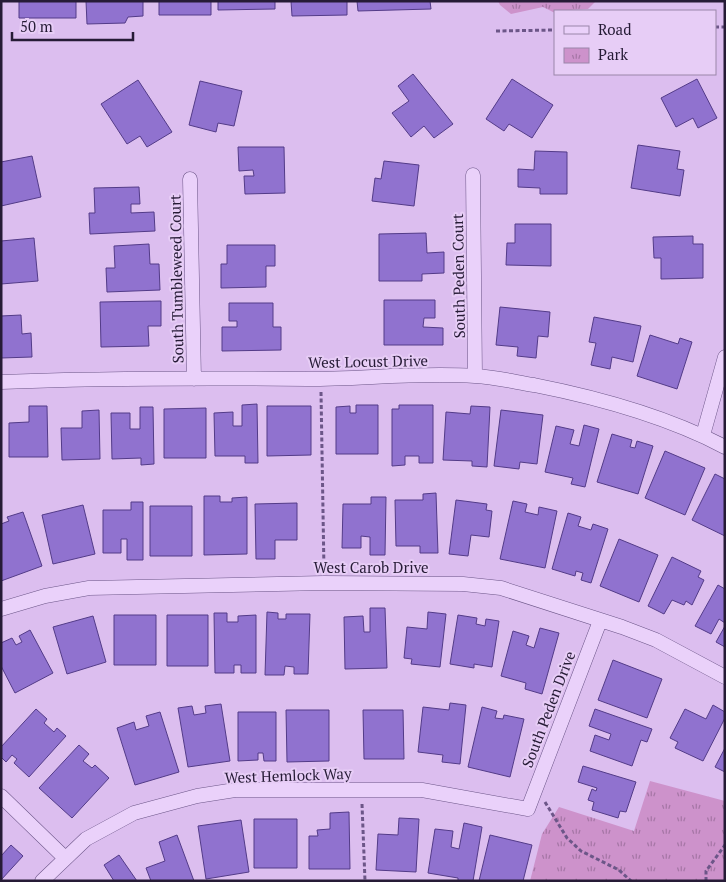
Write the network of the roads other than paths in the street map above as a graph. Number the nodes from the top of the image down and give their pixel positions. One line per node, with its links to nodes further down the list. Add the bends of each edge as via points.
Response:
1 (473, 174): 4 (street, South Peden Court)
2 (190, 179): 5 (street, South Tumbleweed Court)
3 (725, 357): 7 (street)
4 (475, 376): 5 (street, West Locust Drive); 7 (street, West Locust Drive, via 592,398)
5 (194, 379): 6 (street, West Locust Drive)
6 (1, 382)
7 (702, 435): 8 (street, West Locust Drive)
8 (725, 447)
9 (1, 609): 10 (street, West Carob Drive, via 89,588 463,584 501,588)
10 (600, 620): 11 (street, West Carob Drive, via 656,640); 13 (street, South Peden Drive)
11 (725, 677)
12 (1, 796): 14 (street)
13 (528, 810): 14 (street, West Hemlock Way, via 422,790 235,790 197,796 134,814 86,839)
14 (65, 858): 15 (street, West Hemlock Way)
15 (42, 881)

